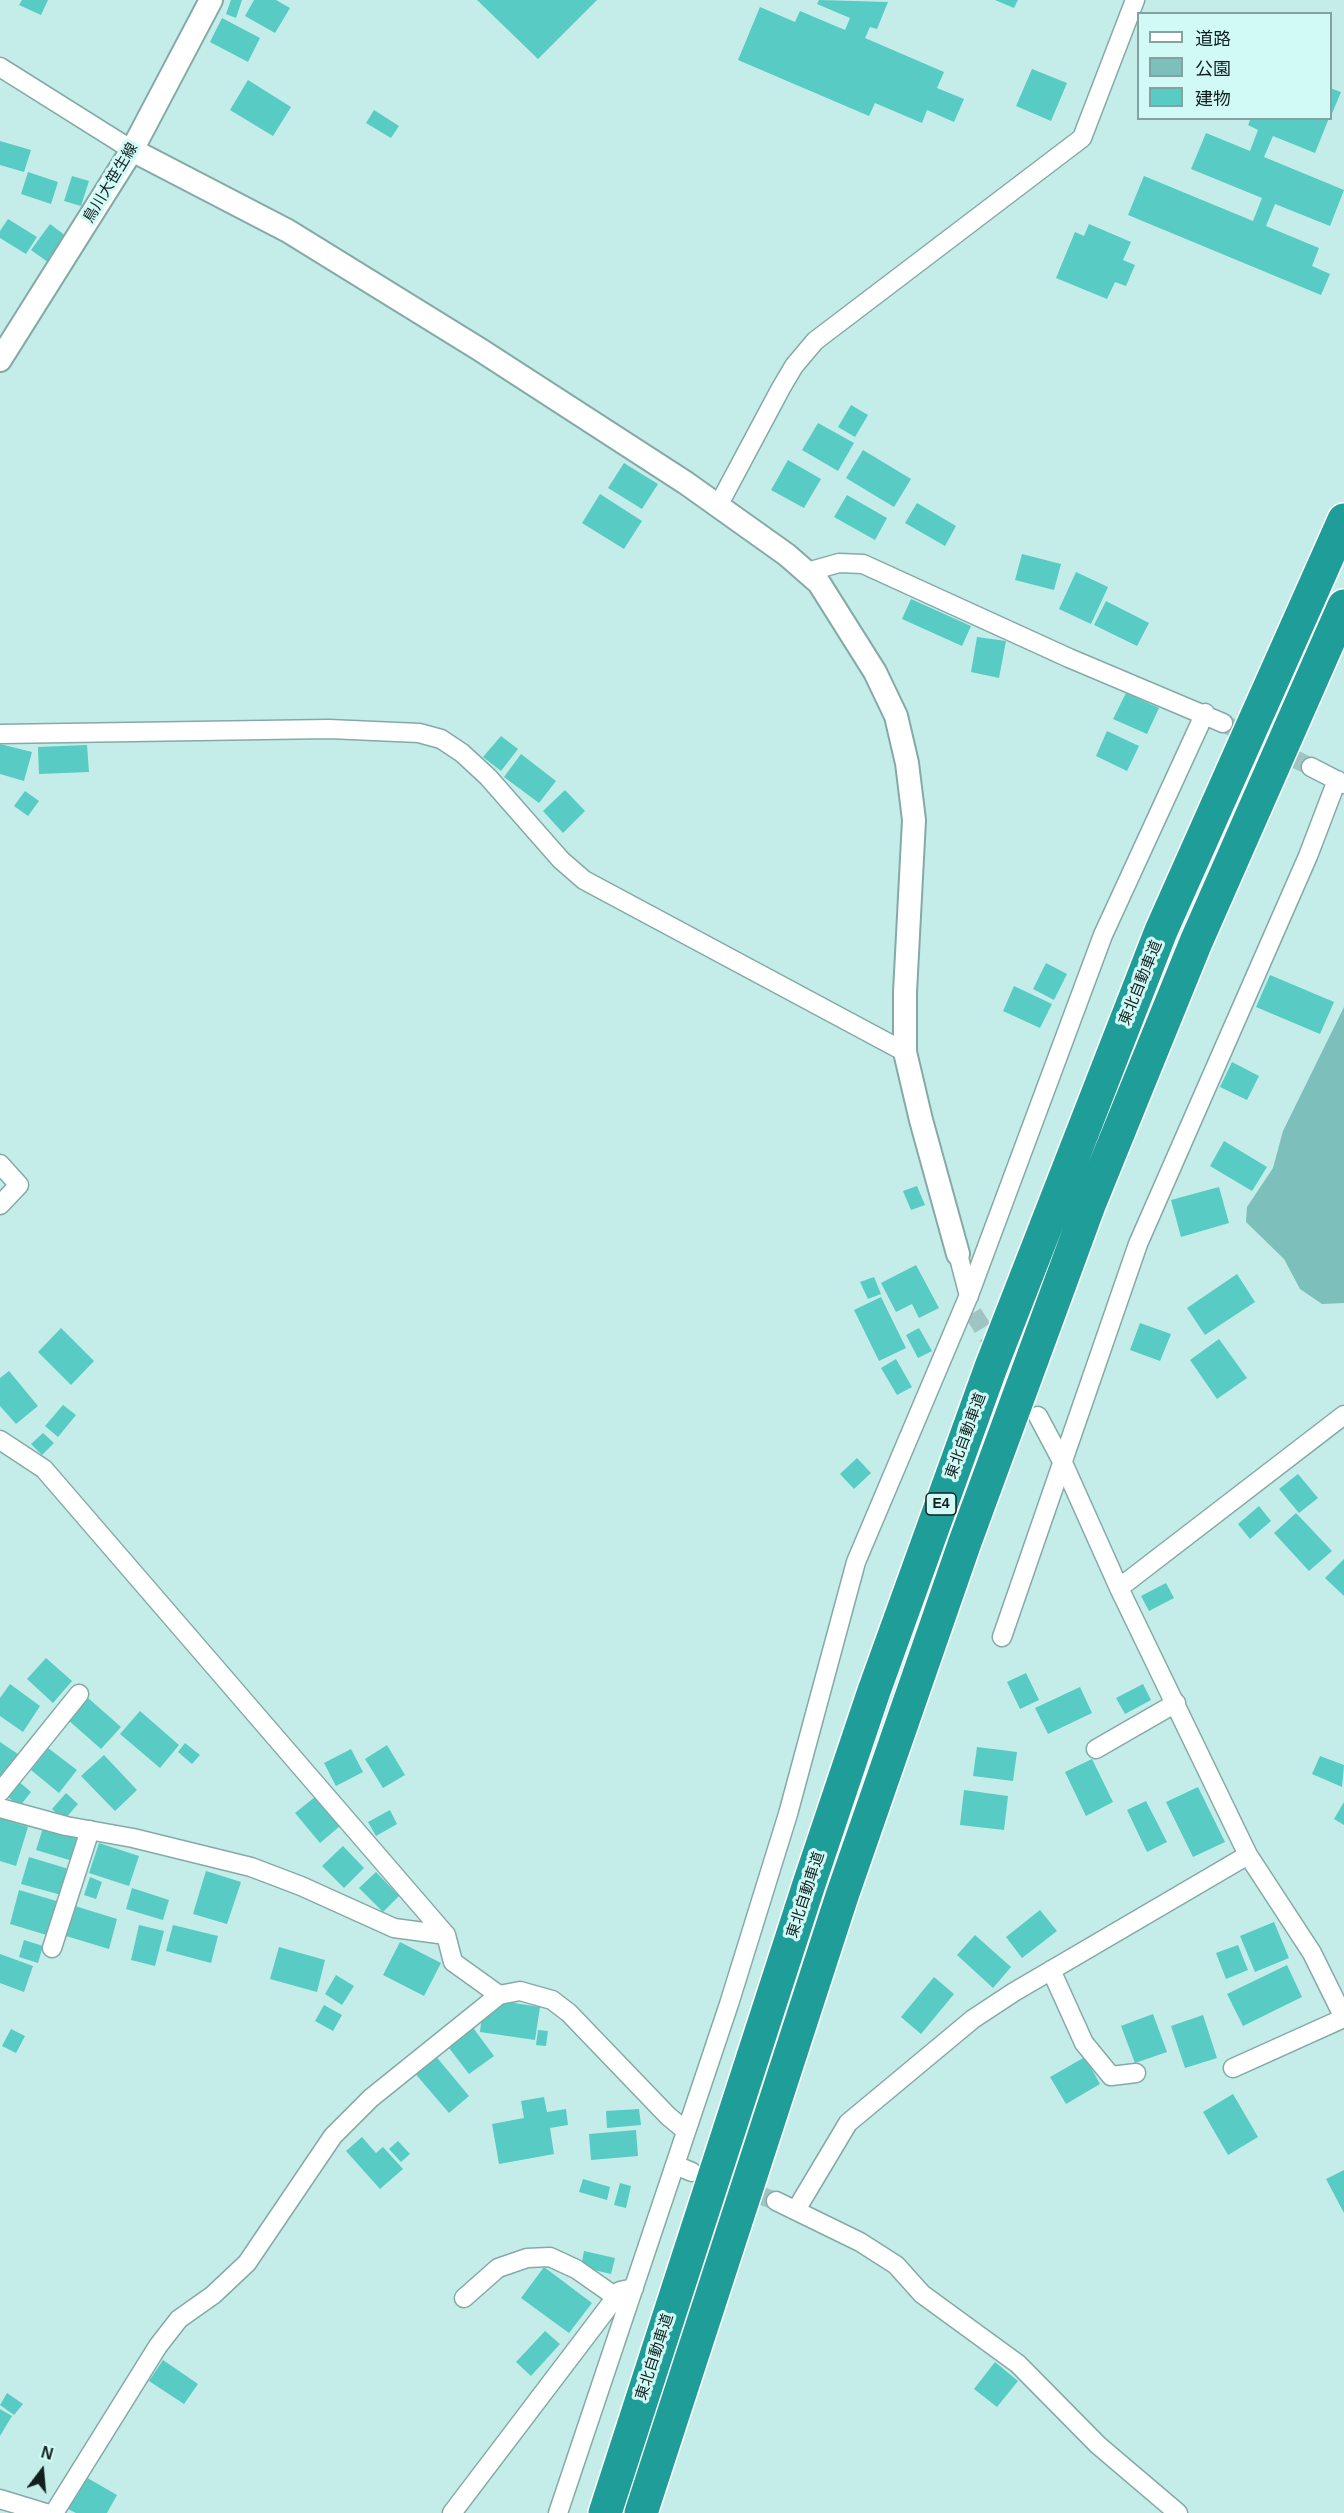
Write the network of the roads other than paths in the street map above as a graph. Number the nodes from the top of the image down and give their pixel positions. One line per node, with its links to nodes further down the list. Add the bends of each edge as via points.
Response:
1 (211, 0): 4 (street, 鳥川大笹生線)
2 (1135, 0): 6 (street, via 1082,138 815,341 785,381)
3 (0, 67): 4 (street)
4 (132, 150): 5 (street, 鳥川大笹生線); 6 (street, via 288,231 479,349)
5 (0, 360)
6 (718, 506): 8 (street)
7 (1344, 520): 54 (highway, 東北自動車道 / E4, via 1161,931 987,1378 809,1884)
8 (807, 572): 10 (street, via 840,563 863,564 1069,658); 15 (street, via 819,583 875,672 896,716 907,763 914,820)
9 (1344, 606): 55 (highway, E4, via 1187,964 1089,1205 973,1520 838,1907)
10 (1205, 713): 11 (street); 19 (street, via 1103,935)
11 (1223, 723)
12 (0, 734): 15 (street, via 329,729 419,733 441,739 489,777 561,860 584,880)
13 (1311, 767): 14 (street)
14 (1340, 782): 23 (street, via 1138,1244)
15 (905, 1052): 18 (street)
16 (0, 1164): 17 (street, via 19,1185)
17 (0, 1205)
18 (958, 1254): 19 (street)
19 (971, 1304): 41 (street, via 856,1562 788,1814)
20 (1344, 1415): 24 (street)
21 (1038, 1416): 23 (street)
22 (0, 1440): 33 (street, via 44,1469)
23 (1064, 1465): 24 (street); 25 (street)
24 (1119, 1588): 27 (street)
25 (1002, 1637)
26 (79, 1694): 29 (street)
27 (1176, 1703): 28 (street); 32 (street)
28 (1096, 1749)
29 (0, 1792)
30 (0, 1808): 31 (street)
31 (90, 1830): 33 (street, via 252,1868 394,1928); 34 (street)
32 (1248, 1855): 35 (street); 36 (street)
33 (446, 1935): 37 (street, via 453,1962)
34 (52, 1948)
35 (1051, 1970): 40 (street, via 1084,2043 1111,2076); 45 (street, via 973,2019 865,2107 833,2145)
36 (1338, 1989): 38 (street)
37 (499, 1995): 41 (street, via 520,1991 552,2000); 51 (street, via 376,2093 333,2136 247,2264 179,2319 158,2346)
38 (1344, 2018): 39 (street)
39 (1233, 2068)
40 (1136, 2073)
41 (686, 2131): 42 (street)
42 (675, 2165): 43 (street); 46 (street)
43 (693, 2172)
44 (776, 2201): 45 (street)
45 (796, 2210): 56 (street, via 896,2265 922,2294 1018,2364 1098,2445)
46 (634, 2288): 47 (street, via 620,2291); 53 (street)
47 (616, 2297): 48 (street, via 576,2269 550,2257 528,2258 498,2268); 52 (street)
48 (464, 2298)
49 (0, 2499): 50 (street)
50 (46, 2513)
51 (54, 2513)
52 (452, 2513)
53 (558, 2513)
54 (605, 2513)
55 (641, 2513)
56 (1178, 2513)

